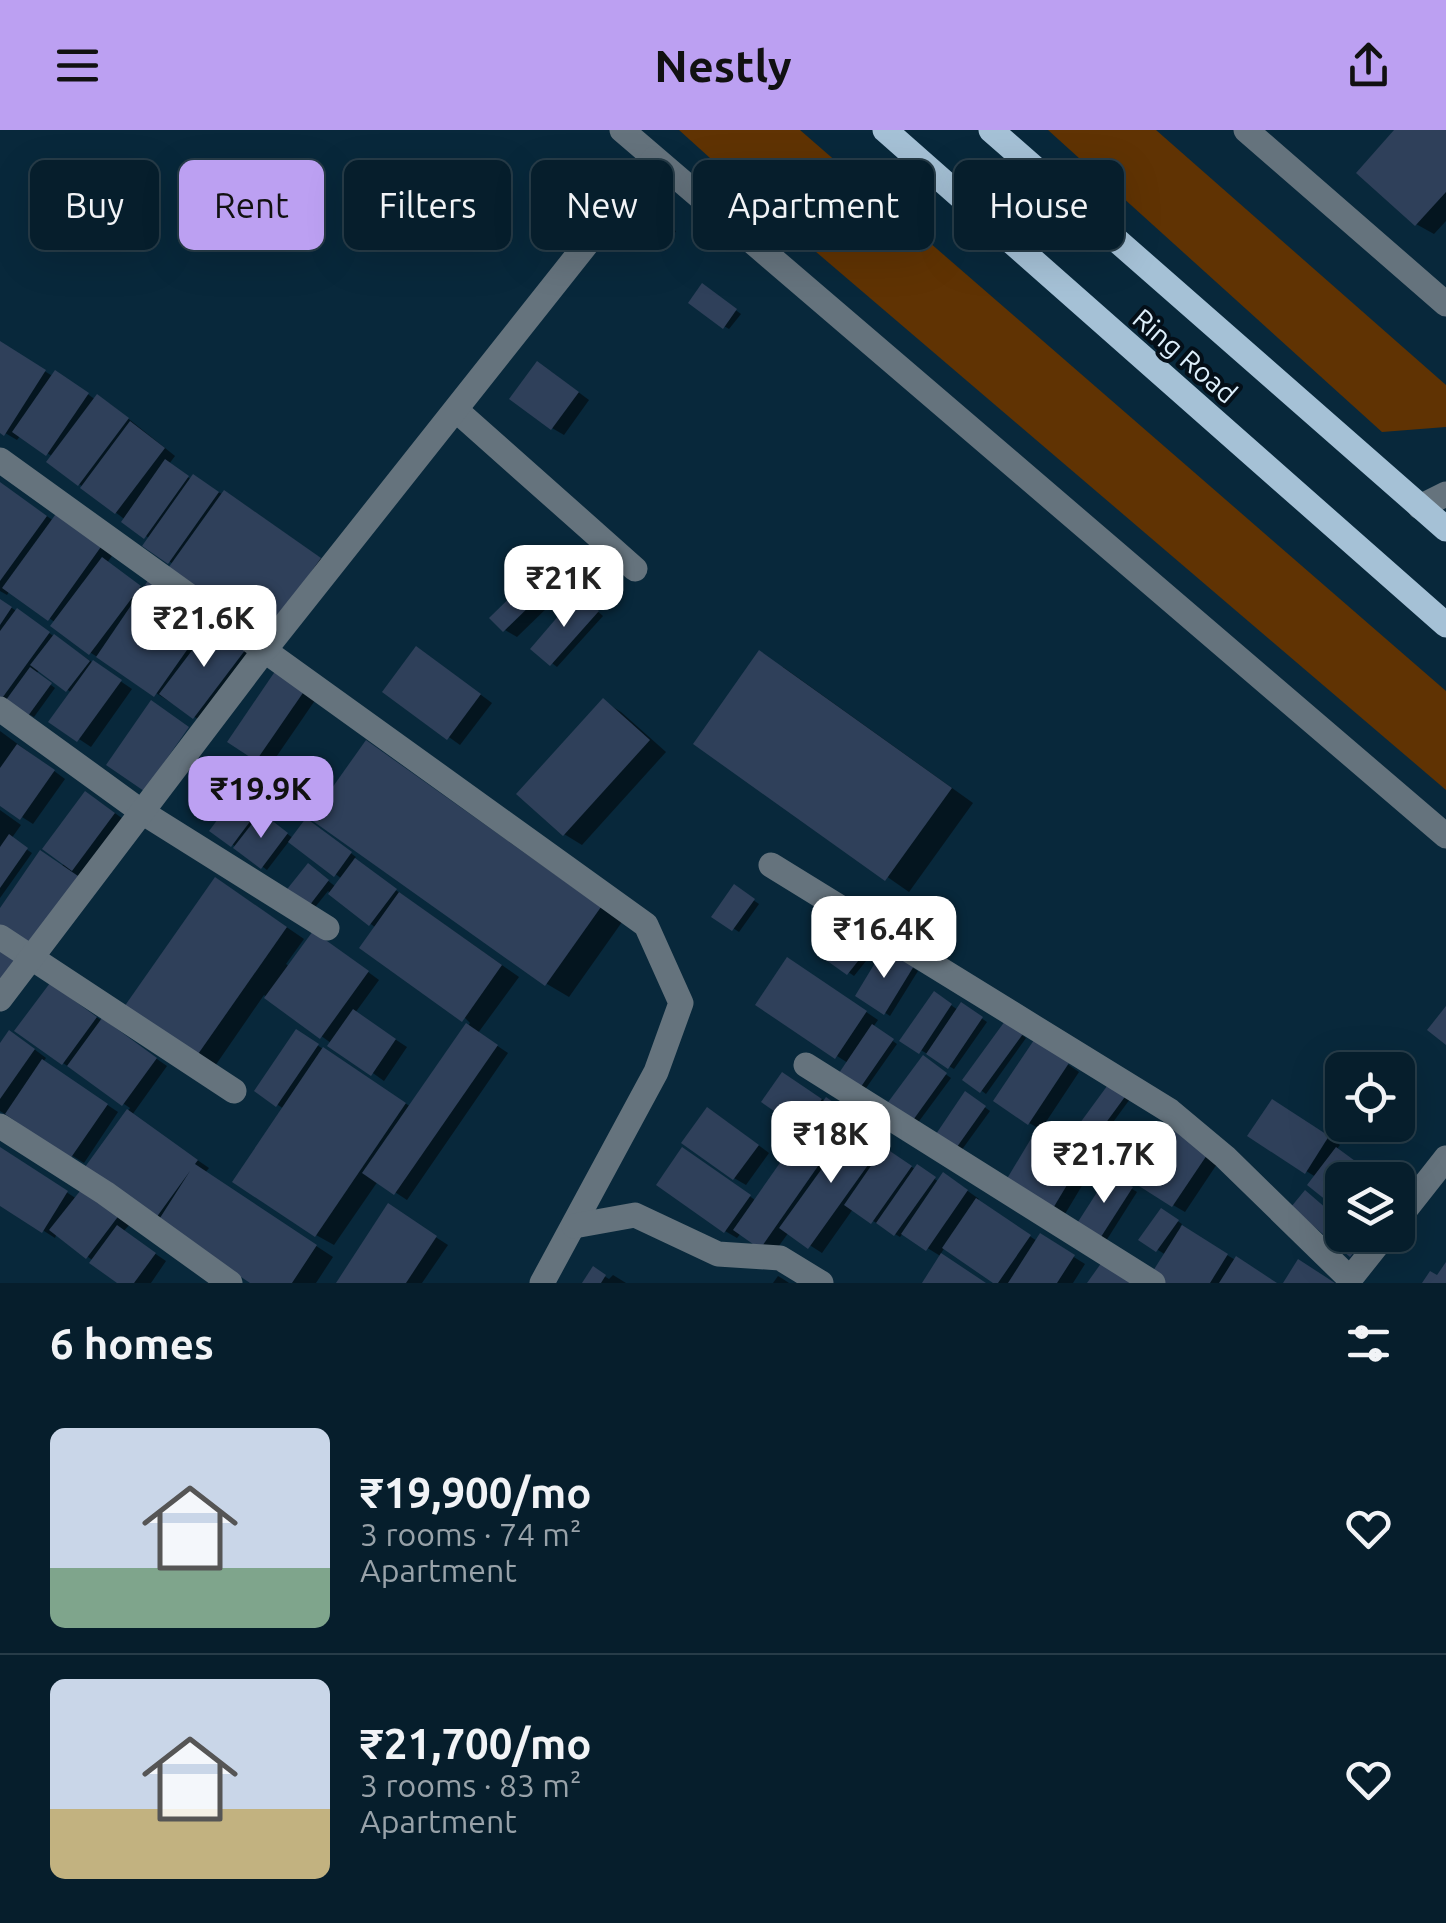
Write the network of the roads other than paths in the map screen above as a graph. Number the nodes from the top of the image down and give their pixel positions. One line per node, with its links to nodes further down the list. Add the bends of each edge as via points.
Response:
1 (622, 130): 5 (street)
2 (885, 130): 13 (main road, Ring Road)
3 (990, 130): 10 (main road, Ring Road)
4 (1246, 130): 6 (street)
5 (654, 159): 7 (street); 17 (street)
6 (1446, 304)
7 (456, 410): 12 (street); 14 (street)
8 (0, 460): 14 (street)
9 (1446, 494): 10 (street)
10 (1420, 506): 11 (main road, Ring Road)
11 (1446, 528)
12 (635, 569)
13 (1446, 625)
14 (264, 651): 16 (street); 28 (street, via 646,926 681,1003 656,1072)
15 (0, 709): 16 (street)
16 (142, 812): 19 (street); 21 (street)
17 (1446, 836)
18 (771, 865): 29 (street, via 1170,1111 1350,1279)
19 (327, 928)
20 (0, 938): 21 (street)
21 (31, 960): 22 (street); 24 (street)
22 (0, 999)
23 (806, 1065): 33 (street)
24 (234, 1091)
25 (0, 1126): 30 (street)
26 (1446, 1158): 27 (street)
27 (1415, 1197)
28 (574, 1226): 31 (street); 32 (street, via 635,1215 718,1254 780,1258)
29 (1371, 1252)
30 (230, 1283)
31 (542, 1283)
32 (821, 1283)
33 (1153, 1283)

